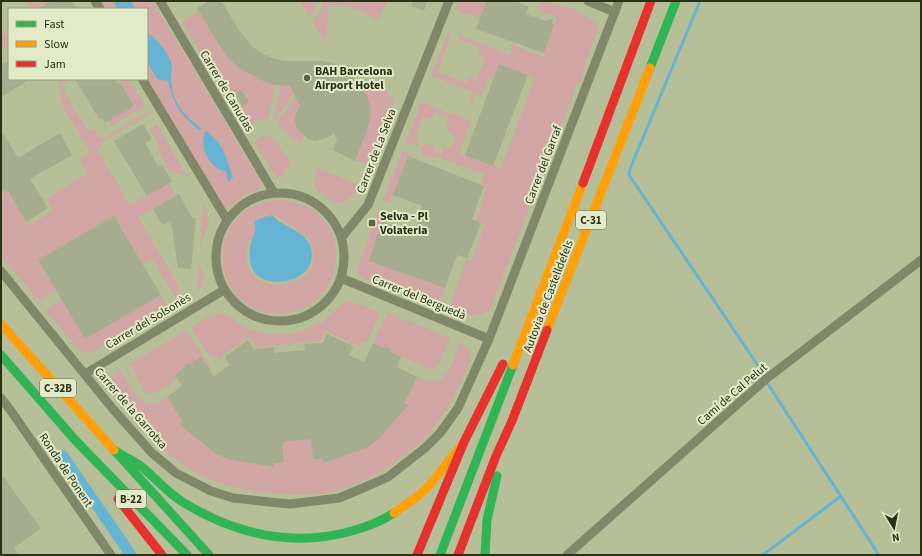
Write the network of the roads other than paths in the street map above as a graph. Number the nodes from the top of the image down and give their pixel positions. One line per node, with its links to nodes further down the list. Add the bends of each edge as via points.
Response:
1 (160, 1): 9 (street, Carrer de Canudas)
2 (449, 1): 11 (street, Carrer de La Selva, via 368,205)
3 (588, 1): 7 (street)
4 (619, 1): 7 (street, Carrer del Garraf)
5 (651, 1): 16 (highway, Autovia de Castelldefels / C-31)
6 (677, 1): 22 (highway, Autovia de Castelldefels / C-31)
7 (615, 12): 18 (street, Carrer del Garraf)
8 (143, 80): 10 (street)
9 (274, 193): 10 (street, via 256,197 240,207); 11 (street, via 308,199 334,222)
10 (227, 220): 15 (street, via 218,236 215,254 217,273)
11 (342, 237): 14 (street, via 344,265)
12 (921, 260): 36 (street, Camí de Cal Pelut, via 766,379)
13 (1, 271): 20 (street, Carrer de la Garrotxa)
14 (341, 278): 15 (street, via 333,295 320,308 304,317 286,322 268,321 250,315 235,304); 18 (street, Carrer del Berguedà)
15 (224, 290): 20 (street, Carrer del Solsonès)
16 (538, 301): 24 (highway, via 497,374); 33 (highway, Autovia de Castelldefels / C-31)
17 (1, 324): 25 (highway, C-32B)
18 (489, 339): 20 (street, Carrer de la Garrotxa, via 458,408 440,433 425,448 388,476 340,498 290,504 233,498 211,491 176,472 152,453)
19 (1, 355): 23 (highway, C-32B)
20 (85, 374)
21 (1, 398): 29 (street, Ronda de Ponent)
22 (512, 422): 34 (highway, Autovia de Castelldefels / C-31, via 496,456); 35 (highway, via 488,520)
23 (76, 441): 26 (highway, via 85,461); 31 (highway, B-22)
24 (464, 442): 25 (highway, via 422,492 389,516 359,529 326,537 291,539 257,534 223,523 194,509 173,495 141,467); 32 (highway)
25 (116, 451): 28 (highway, B-22, via 173,516)
26 (104, 483)
27 (113, 494): 30 (highway)
28 (212, 553)
29 (111, 555)
30 (162, 555)
31 (187, 555)
32 (417, 555)
33 (440, 555)
34 (458, 555)
35 (485, 555)
36 (566, 555)

